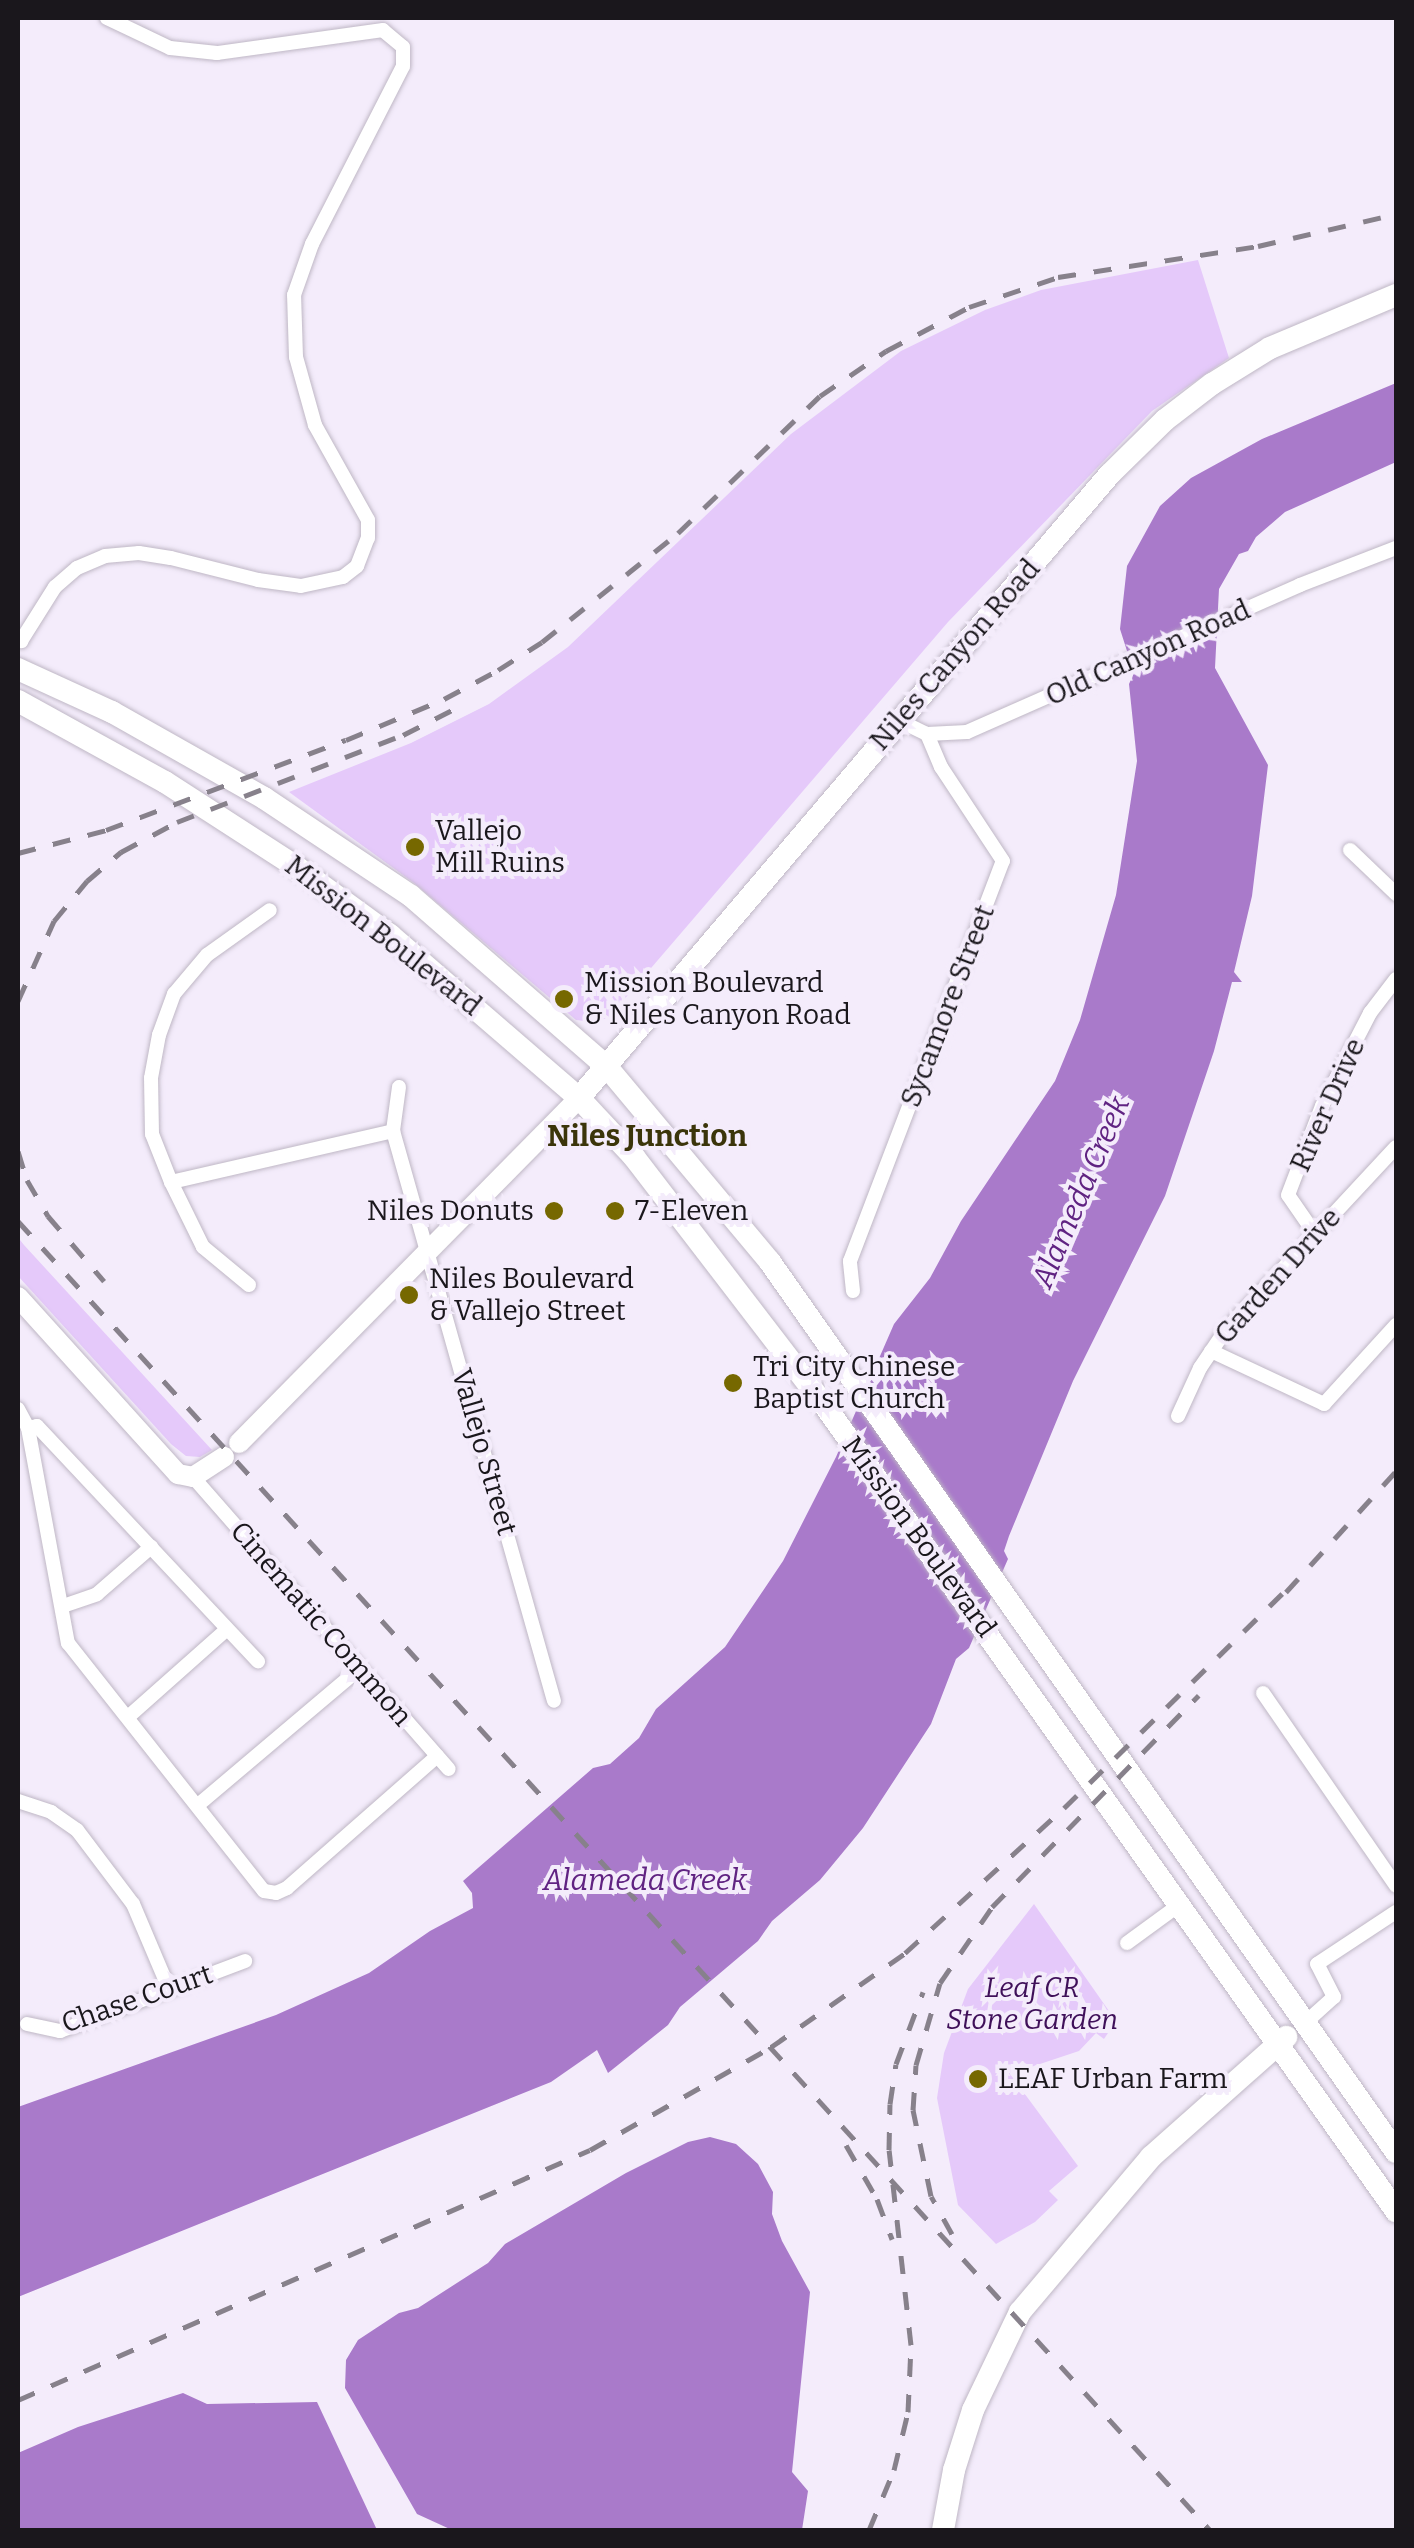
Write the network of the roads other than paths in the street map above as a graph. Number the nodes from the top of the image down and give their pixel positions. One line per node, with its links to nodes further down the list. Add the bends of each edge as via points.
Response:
1 (107, 18): 4 (street, via 170,48 216,53 383,30 403,46 402,66 312,244 294,295 296,357 315,426 368,520 368,538 357,566 343,577 301,586 139,553 105,556 55,587)
2 (1396, 295): 7 (main road, Niles Canyon Road, via 1270,348 1165,420)
3 (1396, 548): 8 (street, Old Canyon Road, via 967,732)
4 (19, 640)
5 (18, 669): 13 (main road, Mission Boulevard, via 112,712 231,780 411,896)
6 (18, 700): 15 (main road, Mission Boulevard, via 165,782 298,868 390,935)
7 (898, 720): 8 (street); 13 (main road, Niles Canyon Road)
8 (928, 734): 22 (street, Sycamore Street, via 941,767 1003,861 850,1261)
9 (1350, 850): 10 (street)
10 (1396, 894)
11 (270, 910): 18 (street, via 207,954 174,994 159,1035 150,1078 152,1134)
12 (1396, 978): 19 (street, River Drive, via 1322,1106 1288,1194)
13 (607, 1067): 15 (main road, Niles Canyon Road); 48 (main road, Mission Boulevard, via 731,1213 841,1361)
14 (399, 1087): 16 (street, Vallejo Street)
15 (580, 1098): 20 (main road); 43 (main road, Mission Boulevard, via 823,1403)
16 (392, 1131): 18 (street); 20 (street, Vallejo Street)
17 (1396, 1147): 19 (street, Garden Drive)
18 (172, 1182): 21 (street, via 203,1246)
19 (1315, 1234): 25 (street, Garden Drive)
20 (427, 1257): 29 (main road, via 232,1450); 36 (street, Vallejo Street)
21 (248, 1285)
22 (853, 1291)
23 (22, 1310): 29 (main road, via 178,1474)
24 (1396, 1325): 25 (street, via 1324,1404)
25 (1211, 1351): 27 (street, Garden Drive)
26 (18, 1409): 28 (street)
27 (1178, 1416)
28 (28, 1428): 30 (street, via 37,1426); 31 (street)
29 (194, 1477): 34 (street, Cinematic Common)
30 (151, 1547): 31 (street, via 97,1594); 32 (street)
31 (64, 1606): 37 (street, via 68,1643)
32 (227, 1629): 33 (street); 37 (street)
33 (258, 1661)
34 (358, 1670): 38 (street, Cinematic Common); 41 (street)
35 (1262, 1693): 42 (street)
36 (554, 1702)
37 (128, 1718): 41 (street)
38 (437, 1756): 39 (street, Cinematic Common); 41 (street, via 276,1893 264,1890)
39 (449, 1769)
40 (18, 1802): 47 (street, via 51,1812 76,1830 133,1904)
41 (198, 1805)
42 (1396, 1886)
43 (1179, 1905): 45 (street); 50 (main road, Mission Boulevard)
44 (1396, 1912): 48 (street, via 1317,1964 1334,1997)
45 (1127, 1943)
46 (245, 1960): 47 (street, Chase Court)
47 (169, 1990): 49 (street, Chase Court, via 60,2031)
48 (1305, 2022): 50 (main road); 51 (main road, Mission Boulevard)
49 (28, 2024)
50 (1277, 2044): 52 (main road, Mission Boulevard); 53 (main road, via 1151,2157)
51 (1396, 2152)
52 (1396, 2211)
53 (1083, 2236): 54 (main road, via 1020,2312 995,2359 963,2440); 55 (main road, via 1004,2362 964,2471)
54 (943, 2530)
55 (953, 2530)

